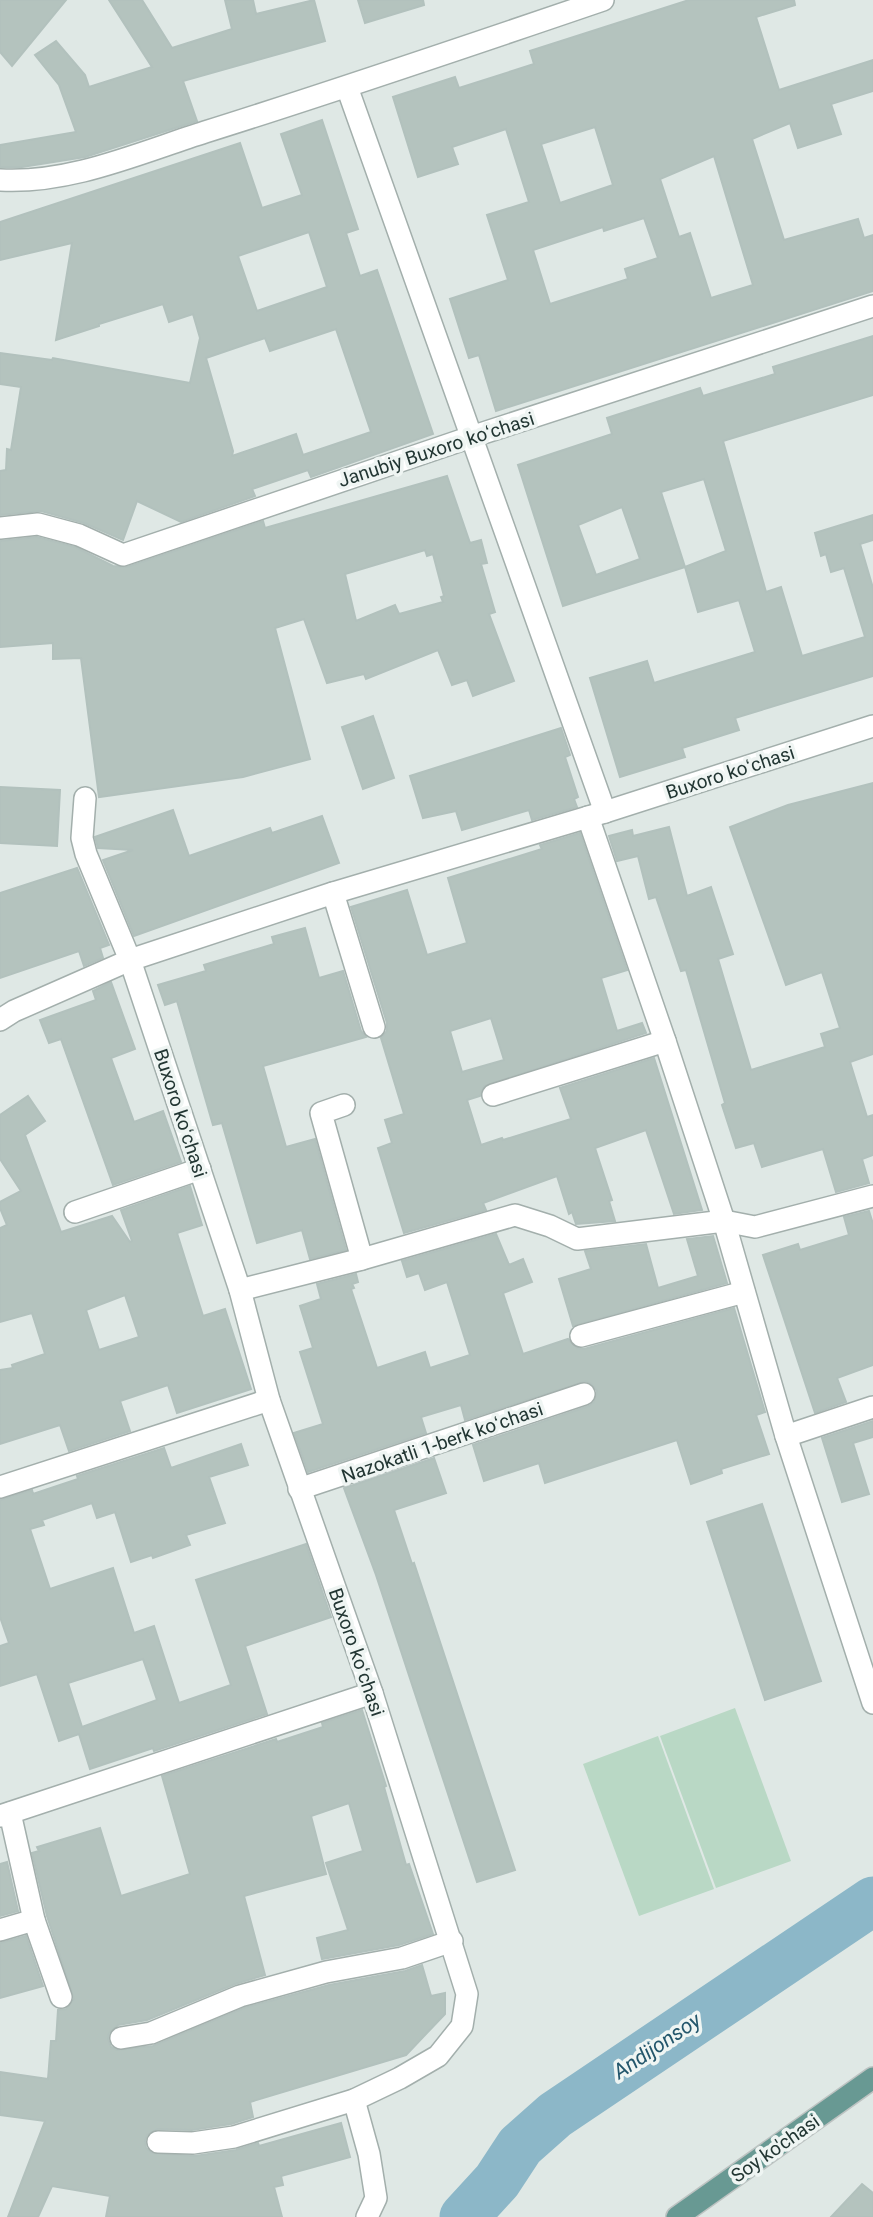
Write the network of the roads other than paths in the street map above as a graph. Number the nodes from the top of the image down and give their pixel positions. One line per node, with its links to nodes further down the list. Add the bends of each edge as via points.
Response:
1 (603, 0): 2 (street)
2 (347, 87): 3 (street, via 75,173); 5 (street)
3 (0, 180)
4 (873, 306): 5 (street, Janubiy Buxoro koʻchasi)
5 (471, 437): 6 (street, Janubiy Buxoro koʻchasi, via 123,555 37,524); 9 (street)
6 (0, 528)
7 (873, 726): 9 (street, Buxoro koʻchasi)
8 (85, 798): 11 (street, via 82,838 86,854)
9 (596, 814): 10 (street, Buxoro koʻchasi); 14 (street)
10 (333, 892): 11 (street, Buxoro koʻchasi); 13 (street)
11 (130, 960): 12 (street, Buxoro koʻchasi); 17 (street, Buxoro koʻchasi)
12 (0, 1020)
13 (374, 1027)
14 (665, 1041): 15 (street); 20 (street)
15 (493, 1095)
16 (344, 1105): 21 (street, via 321,1112)
17 (200, 1169): 19 (street); 22 (street, Buxoro koʻchasi)
18 (873, 1196): 20 (street, via 755,1227)
19 (75, 1212)
20 (724, 1221): 21 (street, via 577,1239 514,1215); 23 (street)
21 (362, 1259): 22 (street)
22 (240, 1290): 26 (street, Buxoro koʻchasi)
23 (744, 1292): 24 (street); 28 (street)
24 (581, 1336)
25 (584, 1394): 30 (street, Nazokatli 1-berk koʻchasi)
26 (269, 1400): 29 (street); 30 (street, Buxoro koʻchasi)
27 (873, 1408): 28 (street)
28 (786, 1436): 32 (street)
29 (0, 1487)
30 (299, 1489): 31 (street, Buxoro koʻchasi)
31 (372, 1693): 33 (street); 36 (street, Buxoro koʻchasi)
32 (873, 1703)
33 (5, 1814): 34 (street)
34 (34, 1920): 35 (street); 37 (street)
35 (0, 1930)
36 (452, 1941): 38 (street, via 402,1958 326,1972 240,1996 150,2033); 40 (street, Buxoro koʻchasi, via 467,1994 462,2026 438,2056)
37 (61, 1997)
38 (121, 2038)
39 (873, 2078): 43 (main road, Soy ko'chasi)
40 (354, 2100): 41 (street, Buxoro koʻchasi, via 234,2137); 42 (street, via 376,2199)
41 (158, 2142)
42 (367, 2217)
43 (677, 2217)

